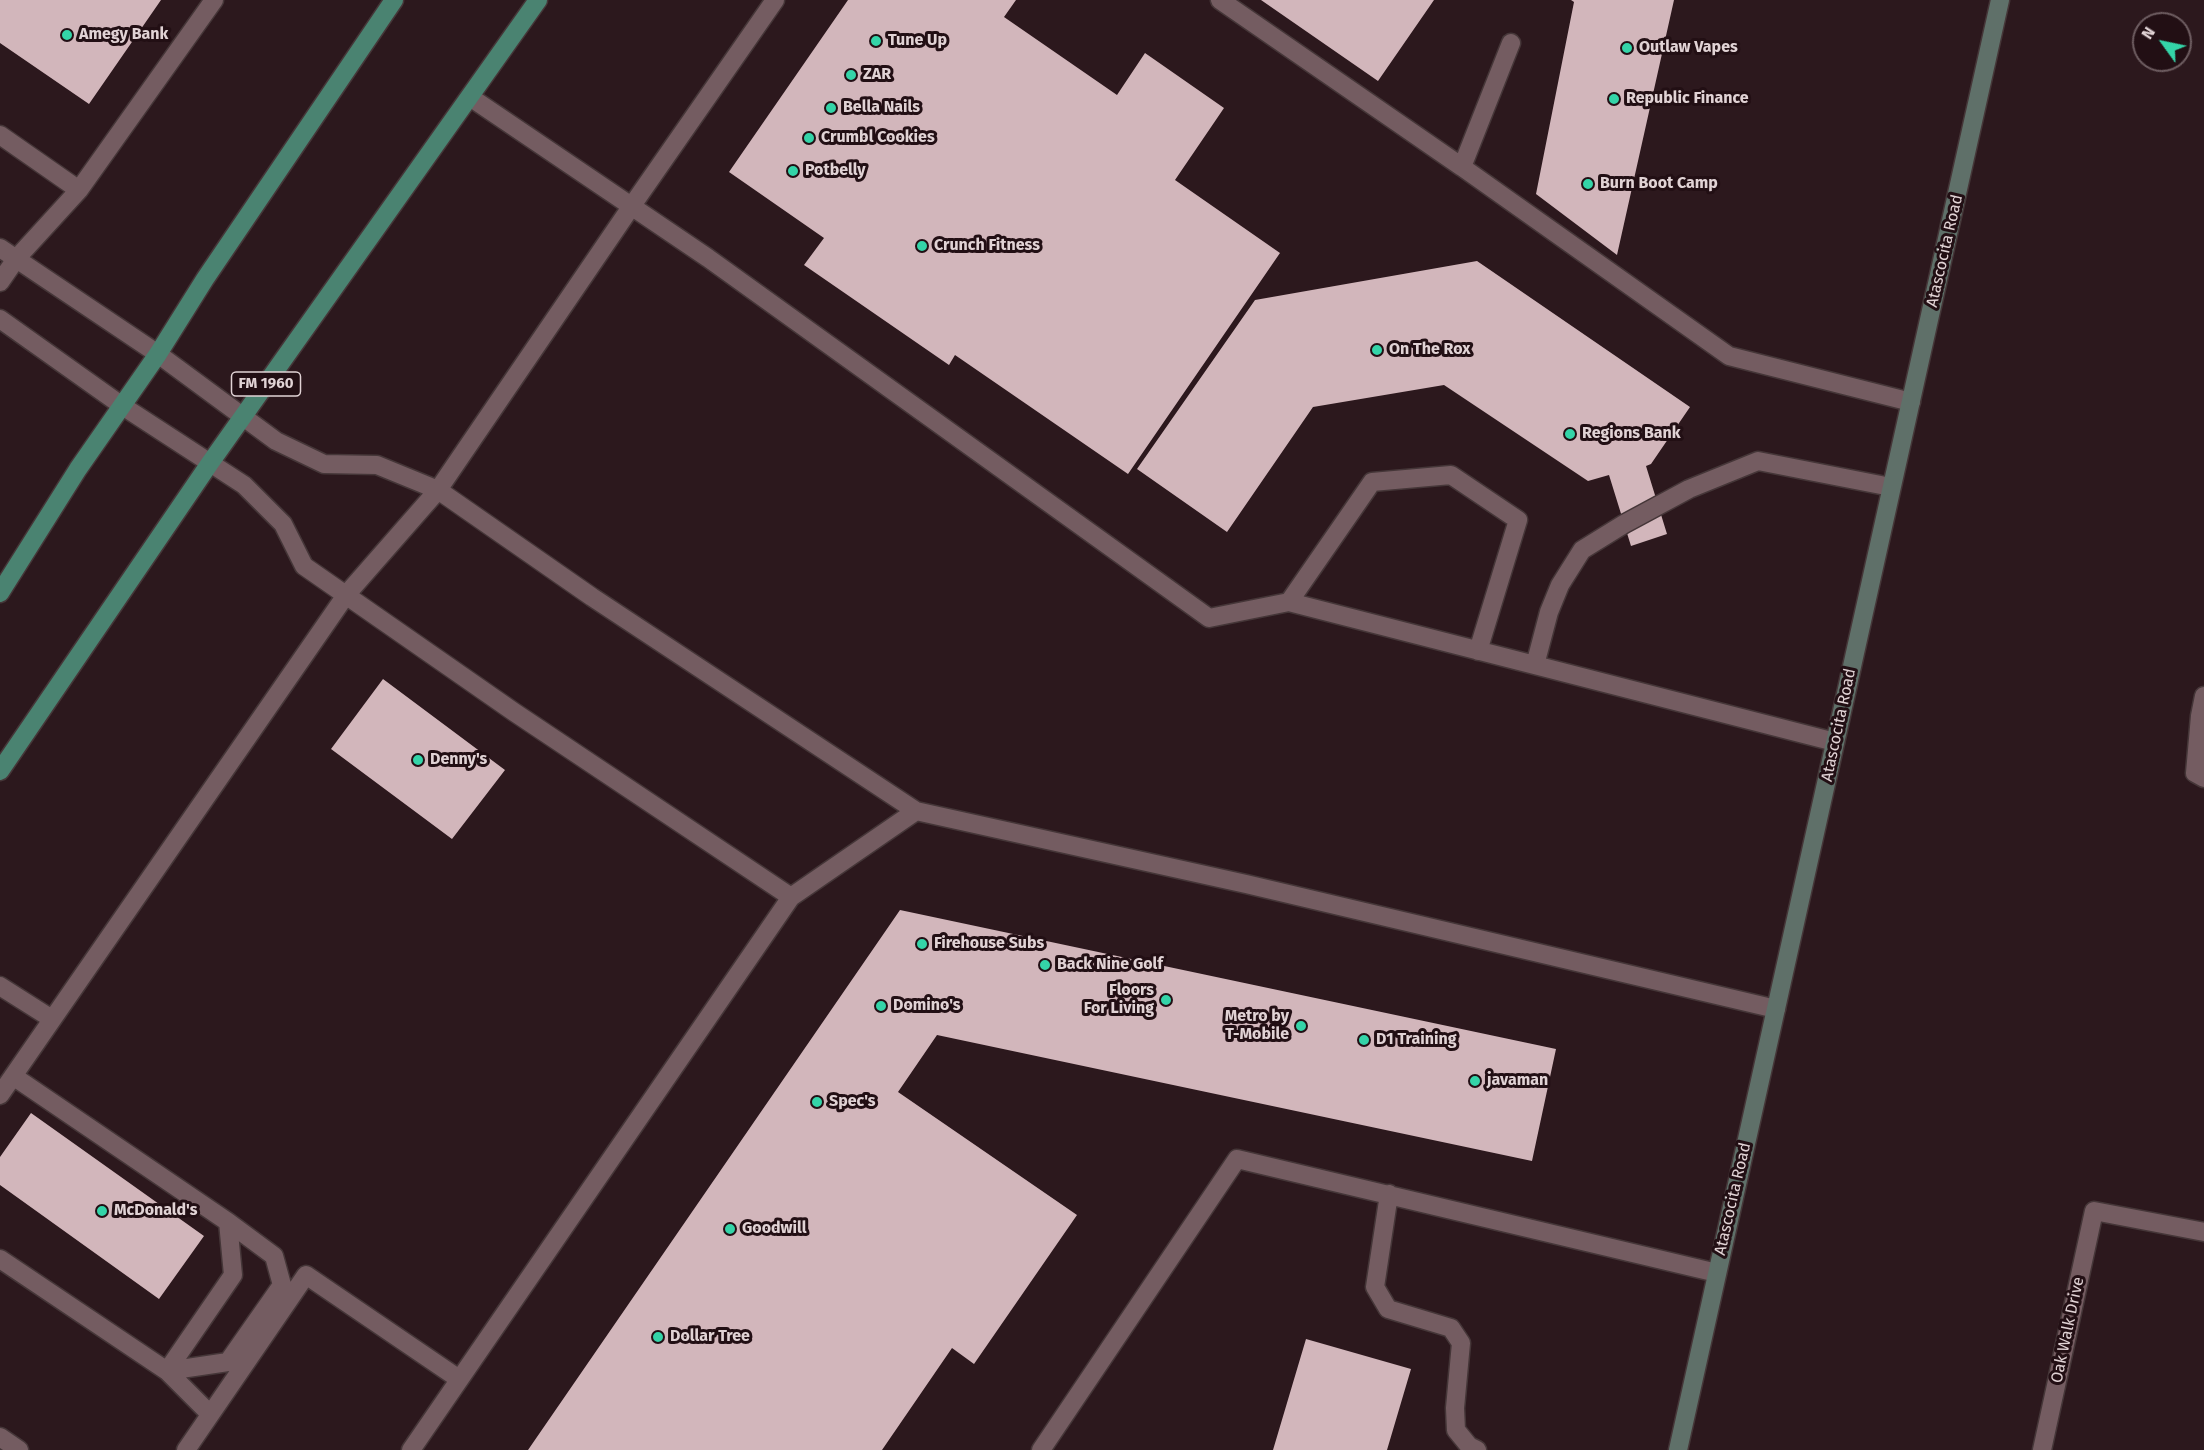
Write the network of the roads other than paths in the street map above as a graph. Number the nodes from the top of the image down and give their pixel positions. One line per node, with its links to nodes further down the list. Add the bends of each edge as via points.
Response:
1 (214, 0): 11 (street)
2 (394, 0): 17 (main road)
3 (538, 0): 8 (main road, FM 1960 / FM 1960)
4 (775, 0): 12 (street)
5 (1220, 0): 10 (street)
6 (2000, 0): 18 (main road, Atascocita Road)
7 (1511, 43): 10 (street)
8 (470, 97): 12 (street); 20 (main road, FM 1960 / FM 1960)
9 (0, 135): 11 (street)
10 (1462, 167): 18 (street, via 1729,356)
11 (79, 190): 14 (street)
12 (631, 207): 23 (street); 26 (street, via 717,264 1209,618)
13 (0, 248): 14 (street)
14 (16, 259): 15 (street); 17 (street)
15 (0, 282)
16 (0, 319): 19 (street)
17 (158, 354): 19 (main road); 20 (street)
18 (1911, 402): 22 (main road, Atascocita Road)
19 (121, 405): 21 (street); 24 (main road)
20 (242, 417): 21 (main road, FM 1960 / FM 1960); 23 (street, via 276,441 324,464 377,465)
21 (210, 463): 25 (street, via 244,486 283,524 304,566); 31 (main road, FM 1960 / FM 1960)
22 (1892, 487): 28 (street, via 1758,461 1689,489 1582,550 1560,585); 30 (main road, Atascocita Road)
23 (438, 490): 25 (street); 33 (street)
24 (0, 593)
25 (346, 595): 34 (street); 37 (street)
26 (1289, 602): 27 (street); 27 (street, via 1371,482 1451,475 1518,520)
27 (1478, 651): 28 (street)
28 (1535, 665): 30 (street)
29 (2204, 696): 32 (street)
30 (1835, 742): 36 (main road, Atascocita Road)
31 (0, 771)
32 (2200, 776)
33 (916, 811): 34 (street); 36 (street)
34 (791, 897): 46 (street)
35 (0, 986): 37 (street)
36 (1776, 1009): 44 (main road, Atascocita Road)
37 (52, 1019): 38 (street)
38 (13, 1076): 39 (street); 41 (street)
39 (0, 1095)
40 (1389, 1194): 44 (street); 52 (street, via 1237,1159); 53 (street, via 1375,1287 1388,1309 1451,1328 1461,1343 1456,1430 1468,1446)
41 (228, 1222): 45 (street, via 232,1275); 45 (street, via 274,1256 282,1285 228,1362)
42 (2204, 1232): 55 (street, Oak Walk Drive, via 2094,1210)
43 (0, 1259): 45 (street)
44 (1717, 1273): 54 (main road, Atascocita Road)
45 (167, 1371): 47 (street)
46 (459, 1379): 47 (street, via 306,1275); 51 (street)
47 (210, 1414): 50 (street)
48 (0, 1437): 49 (street)
49 (19, 1450)
50 (186, 1450)
51 (411, 1450)
52 (1041, 1450)
53 (1477, 1450)
54 (1678, 1450)
55 (2042, 1450)

